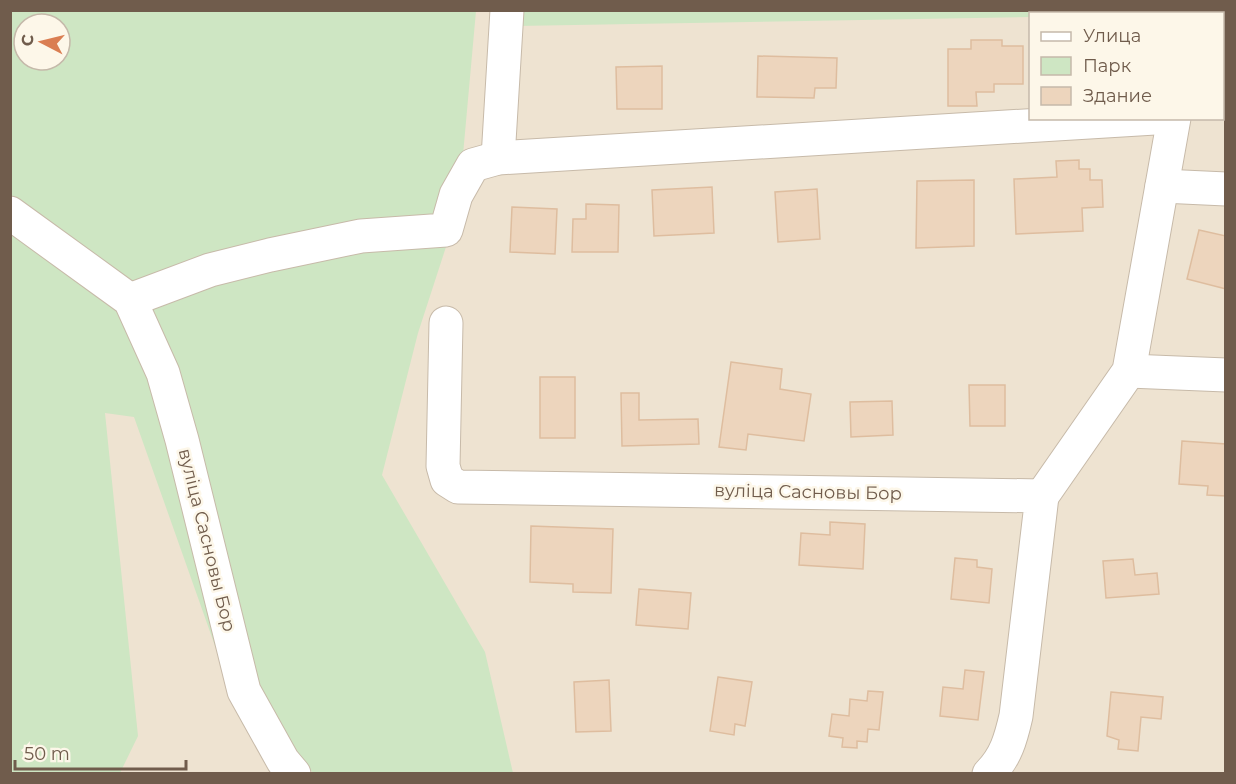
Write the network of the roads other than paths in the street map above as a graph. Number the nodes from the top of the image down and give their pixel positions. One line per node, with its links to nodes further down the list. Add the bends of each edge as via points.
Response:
1 (507, 10): 4 (street)
2 (1122, 120): 4 (street)
3 (1174, 120): 5 (street)
4 (498, 158): 8 (street, via 473,165 456,195 446,230 361,236 270,255 210,270)
5 (1162, 186): 6 (street); 10 (street)
6 (1226, 189)
7 (10, 213): 8 (street)
8 (130, 300): 13 (street, вуліца Сасновы Бор, via 163,373 244,691)
9 (446, 323): 12 (street, вуліца Сасновы Бор, via 443,466 447,480 458,487)
10 (1129, 371): 11 (street); 12 (street)
11 (1226, 375)
12 (1042, 496): 14 (street, via 1016,716 1010,743)
13 (294, 774)
14 (989, 774)

